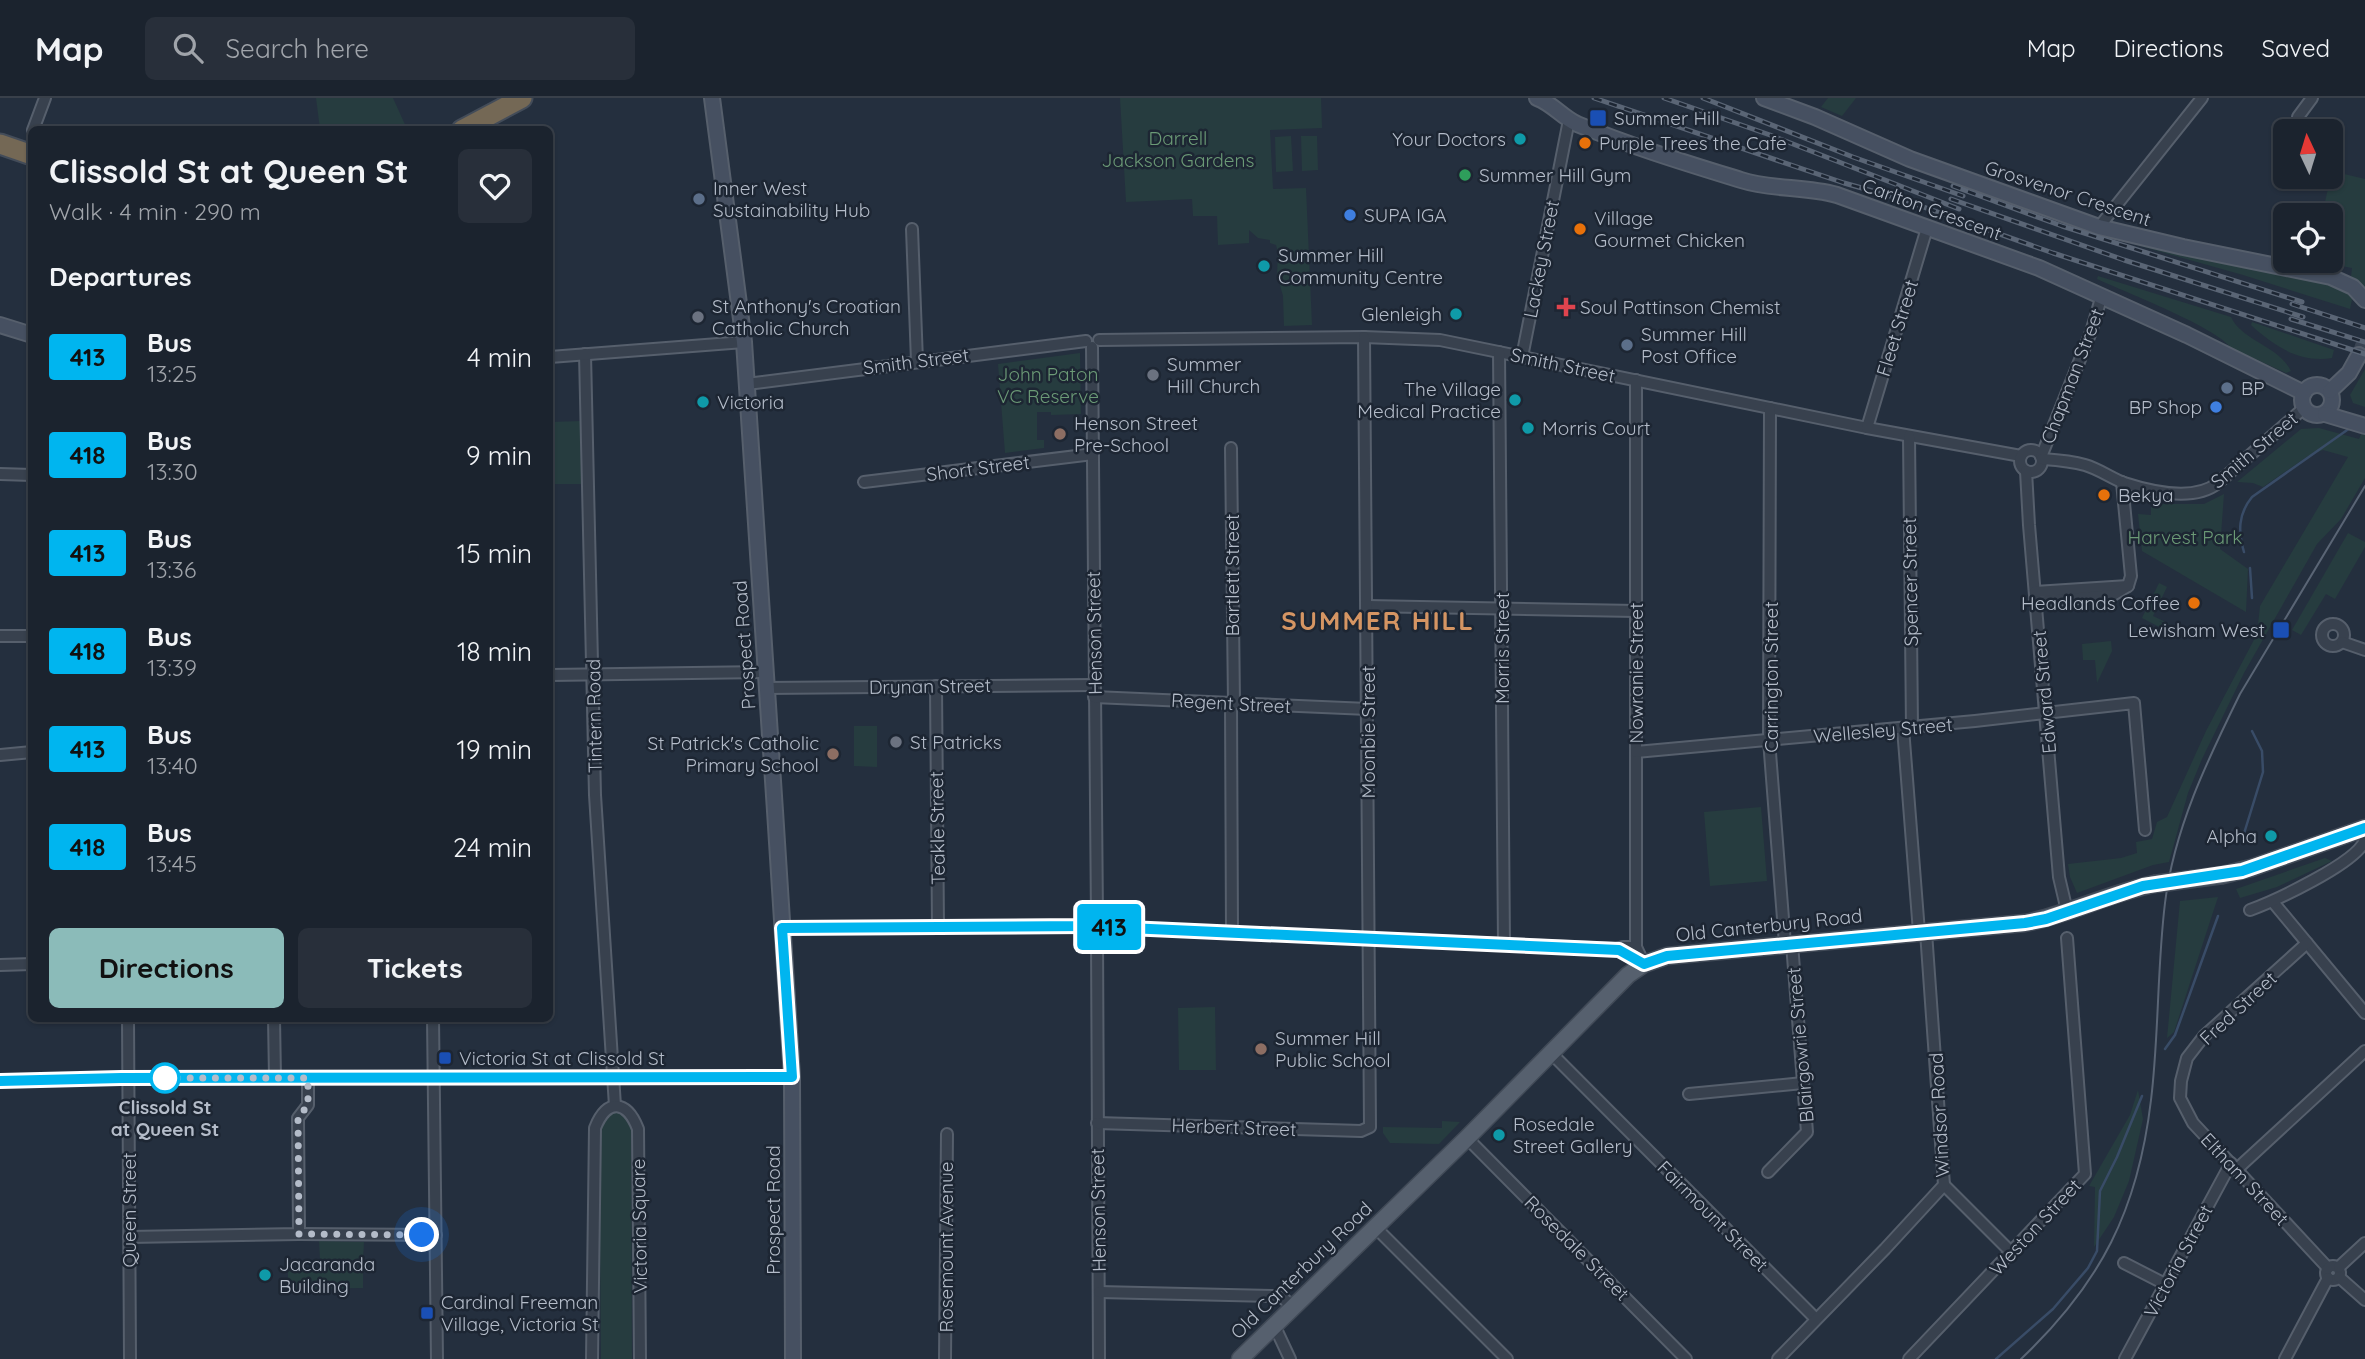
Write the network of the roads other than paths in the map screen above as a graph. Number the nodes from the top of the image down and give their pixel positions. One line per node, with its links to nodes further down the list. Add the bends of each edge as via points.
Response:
1 (46, 98): 10 (street)
2 (522, 98): 11 (highway)
3 (712, 98): 22 (street, Prospect Road)
4 (1536, 98): 9 (street, Carlton Crescent)
5 (1764, 98): 14 (street, Grosvenor Crescent, via 1910,159)
6 (2203, 98): 14 (street)
7 (2312, 98): 8 (street)
8 (2298, 117)
9 (1569, 120): 15 (street, Carlton Crescent, via 1745,182 1822,191); 28 (street, Lackey Street)
10 (34, 126)
11 (470, 126)
12 (0, 144): 13 (highway)
13 (28, 154)
14 (2099, 227): 18 (street, Grosvenor Crescent, via 2331,277 2353,287)
15 (1927, 228): 17 (street, Carlton Crescent); 39 (street, Fleet Street)
16 (912, 229): 29 (street)
17 (2102, 295): 33 (street, Carlton Crescent, via 2224,353); 44 (street, Chapman Street)
18 (2365, 300)
19 (0, 325): 20 (street)
20 (28, 334)
21 (1364, 337): 23 (street, Smith Street); 24 (street, Smith Street, via 1440,340); 51 (street, Moonbie Street)
22 (744, 342): 25 (street); 31 (street, Prospect Road)
23 (1092, 343): 29 (street, Smith Street); 42 (street, Henson Street)
24 (1499, 352): 28 (street, Smith Street); 52 (street, Morris Street)
25 (586, 355): 27 (street); 59 (street, Tintern Road)
26 (2359, 355): 32 (street)
27 (553, 357)
28 (1522, 357): 30 (street, Smith Street)
29 (917, 361): 31 (street, Smith Street)
30 (1636, 380): 34 (street, Smith Street); 53 (street, Nowranie Street)
31 (747, 384): 58 (street, Prospect Road)
32 (2331, 395): 33 (street, via 2318,385 2308,388); 35 (street); 36 (street)
33 (2304, 401): 35 (street, via 2314,415); 49 (street, Smith Street, via 2204,492 2155,490)
34 (1770, 408): 39 (street, Smith Street); 68 (street, Carrington Street)
35 (2325, 414): 36 (street)
36 (2349, 416): 37 (street); 38 (street)
37 (2365, 418)
38 (2365, 426)
39 (1867, 428): 40 (street, Smith Street)
40 (1909, 436): 43 (street, Smith Street); 67 (street, Spencer Street)
41 (1231, 448): 64 (street, Bartlett Street)
42 (1093, 454): 48 (street, Short Street); 63 (street, Henson Street)
43 (2021, 456): 44 (street, via 2033,451); 45 (street)
44 (2041, 458): 45 (street, via 2039,468); 49 (street, Smith Street, via 2085,465)
45 (2026, 471): 50 (street, Edward Street)
46 (0, 474): 47 (street)
47 (28, 475)
48 (864, 482)
49 (2122, 482): 50 (street, via 2131,576 2128,586 2113,595)
50 (2035, 597): 66 (street, Edward Street)
51 (1367, 606): 52 (street); 65 (street, Moonbie Street)
52 (1502, 608): 53 (street); 88 (street, Morris Street)
53 (1636, 611): 70 (street, Nowranie Street)
54 (0, 636): 55 (street)
55 (28, 636)
56 (2342, 642): 57 (street)
57 (2365, 650)
58 (765, 672): 59 (street); 62 (street, Prospect Road)
59 (593, 674): 60 (street); 106 (street, Tintern Road, via 595,795)
60 (553, 675)
61 (936, 686): 62 (street, Drynan Street); 63 (street, Drynan Street); 79 (street, Teakle Street)
62 (766, 688): 81 (street, Prospect Road)
63 (1094, 691): 64 (street, Regent Street); 78 (street, Henson Street)
64 (1233, 703): 65 (street, Regent Street); 82 (street, Bartlett Street)
65 (1368, 709): 85 (street, Moonbie Street)
66 (2046, 713): 67 (street, Wellesley Street); 73 (street, Wellesley Street, via 2134,704); 77 (street, Edward Street, via 2059,877)
67 (1908, 727): 68 (street, Wellesley Street); 83 (street, Spencer Street)
68 (1769, 740): 70 (street, Wellesley Street); 89 (street, Carrington Street)
69 (28, 752): 71 (street)
70 (1636, 752): 90 (street, Nowranie Street)
71 (0, 755)
72 (2365, 828): 77 (main road, Old Canterbury Road, bridge, via 2223,875 2154,884)
73 (2145, 830)
74 (2365, 840): 75 (street, via 2340,865)
75 (2273, 902): 76 (street); 87 (street)
76 (2250, 910)
77 (2067, 911): 83 (main road, Old Canterbury Road, via 2025,923)
78 (1092, 922): 79 (street); 80 (street, via 1104,922); 84 (street, via 1091,933)
79 (938, 927): 81 (street)
80 (1106, 927): 82 (street); 84 (street)
81 (782, 928): 102 (street, Prospect Road)
82 (1232, 932): 85 (street)
83 (1923, 932): 89 (main road, Old Canterbury Road); 118 (street, Windsor Road)
84 (1097, 936): 112 (street, Henson Street)
85 (1368, 938): 88 (street); 113 (street, Moonbie Street)
86 (2067, 938): 124 (street, Weston Street, via 2085,1174)
87 (2307, 943): 95 (street); 108 (street, Fred Street, via 2204,1036 2188,1058)
88 (1504, 944): 91 (street)
89 (1789, 944): 93 (main road, Old Canterbury Road, via 1667,956); 109 (street, Blairgowrie Street)
90 (1636, 947): 91 (street); 93 (street, Nowranie Street)
91 (1619, 950): 93 (street)
92 (28, 964): 94 (street)
93 (1644, 964): 100 (main road, Old Canterbury Road)
94 (0, 965)
95 (2365, 1013)
96 (128, 1022): 103 (street, Queen Street)
97 (274, 1022): 104 (street)
98 (433, 1022): 101 (street)
99 (2365, 1051): 116 (street, Victoria Street)
100 (1551, 1053): 115 (main road, Old Canterbury Road); 131 (street, Fairmount Street)
101 (434, 1077): 105 (street); 106 (street); 121 (street)
102 (792, 1077): 106 (street); 137 (street, Prospect Road)
103 (128, 1078): 104 (street); 107 (street); 122 (street, Queen Street)
104 (275, 1078): 105 (street)
105 (308, 1078): 120 (street, via 308,1105 298,1118)
106 (615, 1078): 111 (street)
107 (0, 1081)
108 (2181, 1081): 116 (street, Eltham Street, via 2180,1098 2193,1123)
109 (1803, 1083): 110 (street); 117 (street, Blairgowrie Street, via 1807,1132)
110 (1689, 1094)
111 (615, 1106): 135 (street, via 600,1115 595,1128); 136 (street, Victoria Square, via 624,1107 638,1129)
112 (1097, 1123): 113 (street, Herbert Street, via 1361,1131); 128 (street, Henson Street)
113 (1370, 1127)
114 (947, 1135): 138 (street, Rosemount Avenue)
115 (1466, 1138): 119 (main road, Old Canterbury Road); 143 (street, Rosedale Street)
116 (2234, 1166): 126 (street, Eltham Street); 127 (street, Victoria Street)
117 (1768, 1172)
118 (1944, 1185): 124 (street); 131 (street, Windsor Road)
119 (1376, 1228): 130 (main road, Old Canterbury Road); 142 (street)
120 (299, 1234): 121 (street); 122 (street)
121 (436, 1235): 134 (street)
122 (129, 1237): 133 (street, Queen Street)
123 (2365, 1243): 126 (street)
124 (2012, 1253): 145 (street, Weston Street)
125 (2124, 1263): 127 (street)
126 (2333, 1273): 129 (street, Eltham Street); 147 (street)
127 (2165, 1284): 146 (street, Victoria Street)
128 (1099, 1292): 130 (street, via 1274,1296); 139 (street, Henson Street)
129 (2365, 1300)
130 (1294, 1308): 132 (main road, Old Canterbury Road)
131 (1816, 1319): 144 (street, Windsor Road)
132 (1275, 1327): 140 (main road, Old Canterbury Road); 141 (street)
133 (130, 1359)
134 (437, 1359)
135 (592, 1359)
136 (640, 1359)
137 (793, 1359)
138 (945, 1359)
139 (1099, 1359)
140 (1240, 1359)
141 (1290, 1359)
142 (1507, 1359)
143 (1686, 1359)
144 (1778, 1359)
145 (1909, 1359)
146 (2125, 1359)
147 (2285, 1359)

